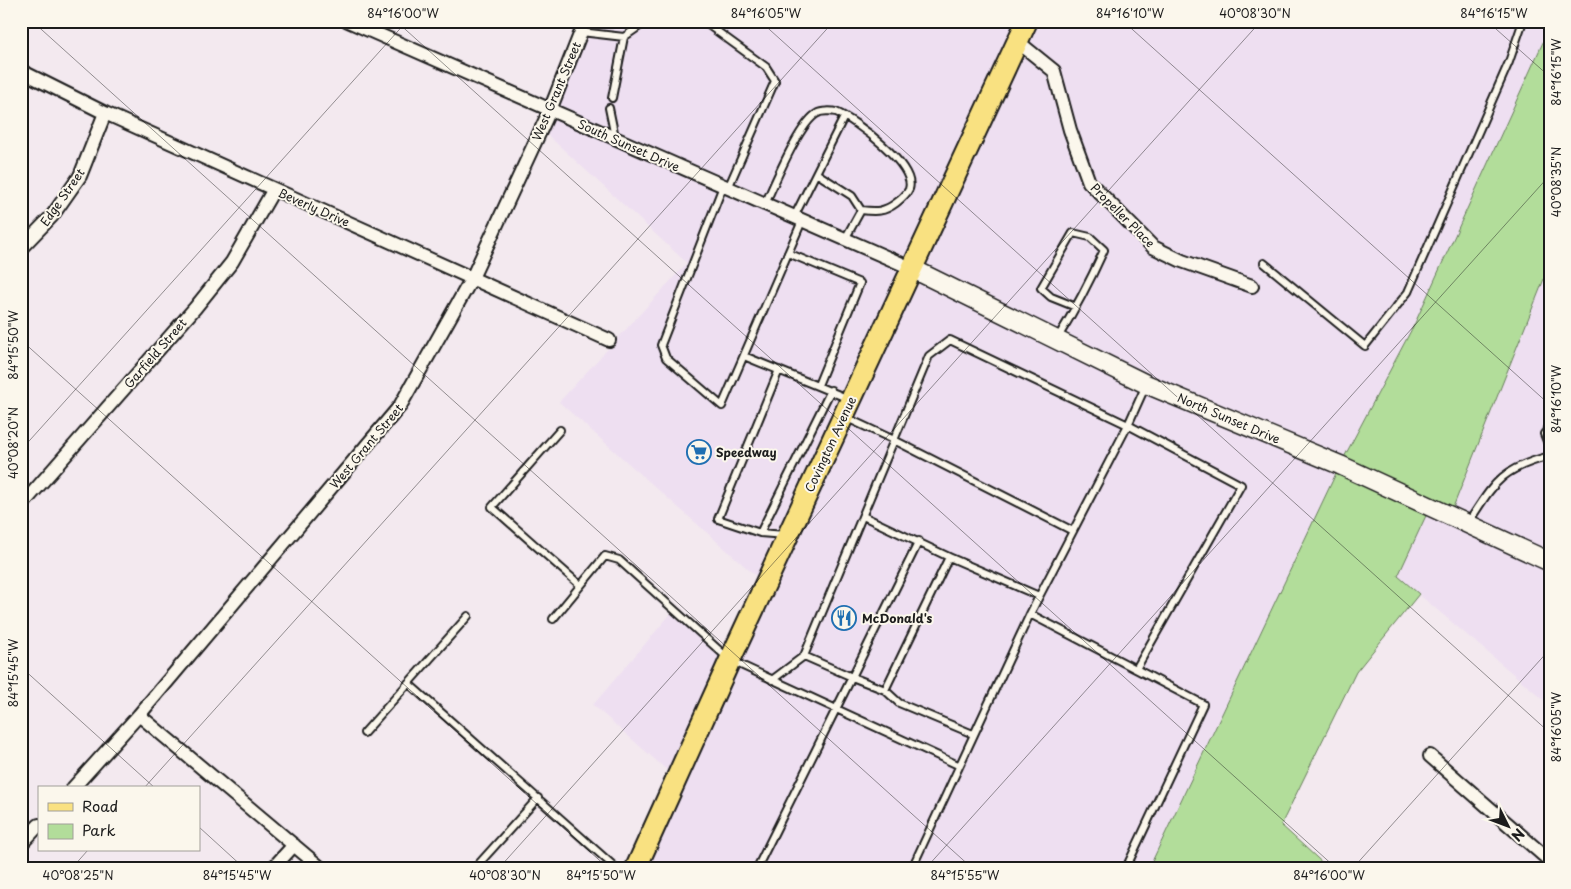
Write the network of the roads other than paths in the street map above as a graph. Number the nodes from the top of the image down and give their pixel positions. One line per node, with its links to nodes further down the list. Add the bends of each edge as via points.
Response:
1 (348, 21): 12 (street, South Sunset Drive)
2 (647, 21): 7 (lane)
3 (704, 21): 17 (lane, via 766,67 775,81)
4 (1026, 21): 8 (main road, Covington Avenue)
5 (1523, 21): 25 (lane, via 1509,62 1408,292 1365,346)
6 (582, 27): 7 (lane); 12 (street, West Grant Street)
7 (624, 37): 10 (lane)
8 (1017, 41): 26 (main road, Covington Avenue); 28 (street, Propeller Place, via 1054,70 1070,130 1089,182 1153,247 1182,262)
9 (21, 71): 13 (street, Beverly Drive)
10 (612, 98)
11 (609, 108): 15 (lane)
12 (550, 110): 15 (street, South Sunset Drive); 27 (street, West Grant Street)
13 (105, 113): 18 (street, Beverly Drive); 23 (street, Edge Street, via 80,176 52,216)
14 (844, 117): 16 (lane); 19 (lane, via 835,112 818,112 808,120); 20 (lane, via 892,152 909,182 909,190 887,210)
15 (615, 139): 17 (street, South Sunset Drive)
16 (816, 173): 20 (lane, via 852,196); 21 (lane)
17 (726, 187): 19 (street, South Sunset Drive); 32 (lane, via 661,345 666,358 722,406)
18 (274, 189): 27 (street, Beverly Drive); 44 (street, Garfield Street, via 232,262 196,308)
19 (765, 204): 21 (street, South Sunset Drive)
20 (861, 210): 22 (lane)
21 (798, 219): 22 (street, South Sunset Drive); 24 (lane)
22 (845, 239): 26 (street, South Sunset Drive)
23 (21, 248)
24 (788, 253): 32 (lane); 35 (lane, via 860,283)
25 (1264, 263)
26 (911, 268): 31 (main road, North Sunset Drive); 37 (main road, Covington Avenue)
27 (472, 278): 30 (street, Beverly Drive); 66 (street, West Grant Street, via 400,406)
28 (1252, 286)
29 (1076, 307): 29 (lane, via 1051,297 1041,288 1073,233 1090,237 1104,250); 31 (lane)
30 (609, 340)
31 (1056, 340): 34 (main road, North Sunset Drive)
32 (744, 356): 33 (lane)
33 (779, 370): 35 (lane); 48 (lane, via 718,519)
34 (1146, 384): 38 (lane); 46 (main road, North Sunset Drive, via 1330,461)
35 (818, 385): 36 (lane)
36 (831, 390): 37 (lane); 48 (lane)
37 (847, 408): 41 (lane); 49 (main road, Covington Avenue)
38 (1128, 425): 41 (lane, via 950,340 929,356); 47 (lane); 60 (lane, via 1241,485)
39 (1550, 426): 42 (lane, via 1544,434)
40 (560, 430): 53 (lane, via 492,507)
41 (894, 440): 45 (lane); 47 (lane)
42 (1550, 449)
43 (1550, 456): 46 (lane, via 1521,463 1494,482)
44 (21, 506)
45 (863, 516): 50 (lane); 58 (lane)
46 (1468, 524): 52 (main road, North Sunset Drive)
47 (1073, 531): 54 (lane)
48 (760, 533): 49 (lane)
49 (788, 535): 59 (main road, Covington Avenue)
50 (919, 541): 51 (lane); 61 (lane)
51 (950, 557): 54 (lane); 64 (lane)
52 (1550, 562)
53 (580, 585): 57 (lane); 59 (lane, via 605,556 619,560)
54 (1039, 596): 55 (lane)
55 (1030, 614): 60 (lane); 68 (lane)
56 (468, 616): 63 (lane)
57 (553, 619)
58 (804, 656): 61 (lane); 62 (lane)
59 (730, 660): 62 (lane); 81 (main road, Covington Avenue)
60 (1136, 668): 84 (lane, via 1203,704)
61 (852, 678): 64 (lane); 65 (lane)
62 (772, 680): 65 (lane)
63 (408, 683): 67 (lane); 72 (lane)
64 (885, 690): 68 (lane, via 899,703)
65 (836, 709): 70 (lane); 82 (lane)
66 (139, 716): 71 (street, West Grant Street); 75 (street)
67 (364, 733)
68 (973, 734): 70 (lane)
69 (1430, 756): 76 (street)
70 (958, 765): 83 (lane)
71 (75, 786)
72 (538, 798): 79 (lane); 80 (lane)
73 (38, 826): 74 (street)
74 (21, 844)
75 (294, 844): 77 (street); 78 (street)
76 (1550, 861)
77 (273, 868)
78 (321, 868)
79 (475, 868)
80 (616, 868)
81 (636, 868)
82 (757, 868)
83 (912, 868)
84 (1126, 868)

